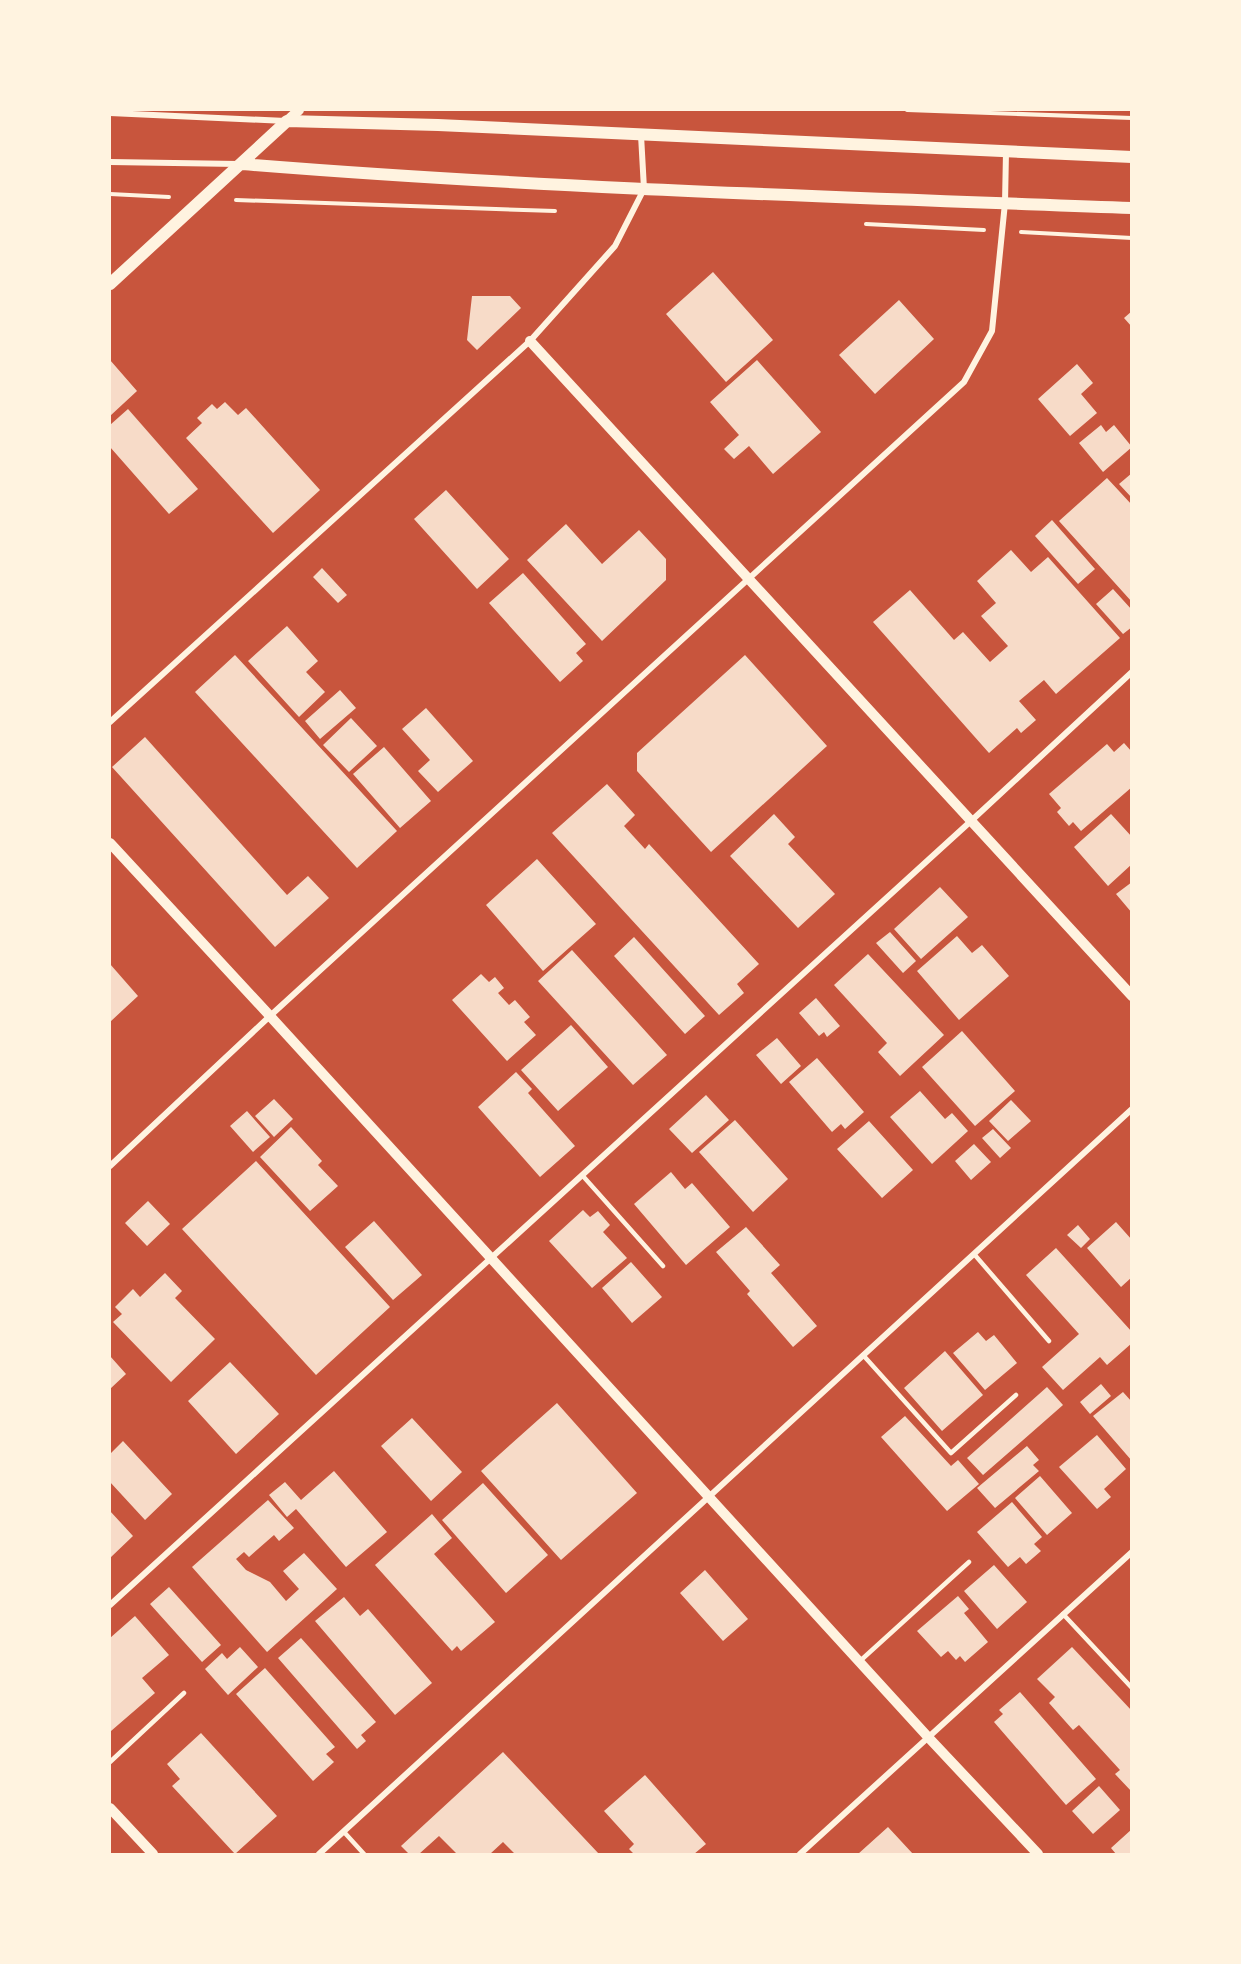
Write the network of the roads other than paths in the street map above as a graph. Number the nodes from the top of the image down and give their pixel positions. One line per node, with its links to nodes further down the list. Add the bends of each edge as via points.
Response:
1 (299, 110): 3 (street)
2 (110, 113): 3 (street)
3 (288, 121): 4 (main road); 8 (main road)
4 (641, 135): 5 (main road); 9 (street)
5 (1006, 151): 6 (main road); 10 (street)
6 (1131, 157)
7 (110, 162): 8 (street)
8 (242, 164): 9 (main road); 12 (main road)
9 (644, 189): 10 (main road); 13 (street, via 615,246)
10 (1005, 203): 11 (main road); 14 (street, via 992,331 964,382)
11 (1131, 208)
12 (110, 284)
13 (530, 341): 14 (street); 16 (street)
14 (747, 579): 17 (street); 20 (street)
15 (1131, 672): 17 (street)
16 (110, 722)
17 (971, 821): 19 (street); 23 (street)
18 (110, 843): 20 (street)
19 (1131, 996)
20 (270, 1016): 22 (street); 25 (street)
21 (1131, 1109): 24 (street)
22 (110, 1166)
23 (582, 1175): 25 (street); 26 (lane)
24 (974, 1254): 27 (lane); 28 (street)
25 (491, 1259): 30 (street); 33 (street)
26 (663, 1266)
27 (1049, 1341)
28 (863, 1355): 29 (lane, via 951,1453); 30 (street)
29 (1016, 1395)
30 (709, 1497): 35 (street); 41 (street)
31 (1131, 1552): 34 (street)
32 (969, 1562): 35 (lane)
33 (110, 1605)
34 (1063, 1614): 36 (lane); 38 (street)
35 (859, 1661): 38 (street)
36 (1131, 1688)
37 (184, 1693): 39 (lane)
38 (928, 1737): 45 (street); 46 (street)
39 (110, 1762)
40 (110, 1808): 42 (street)
41 (344, 1832): 43 (street); 44 (lane)
42 (153, 1854)
43 (319, 1854)
44 (364, 1854)
45 (800, 1854)
46 (1038, 1854)

